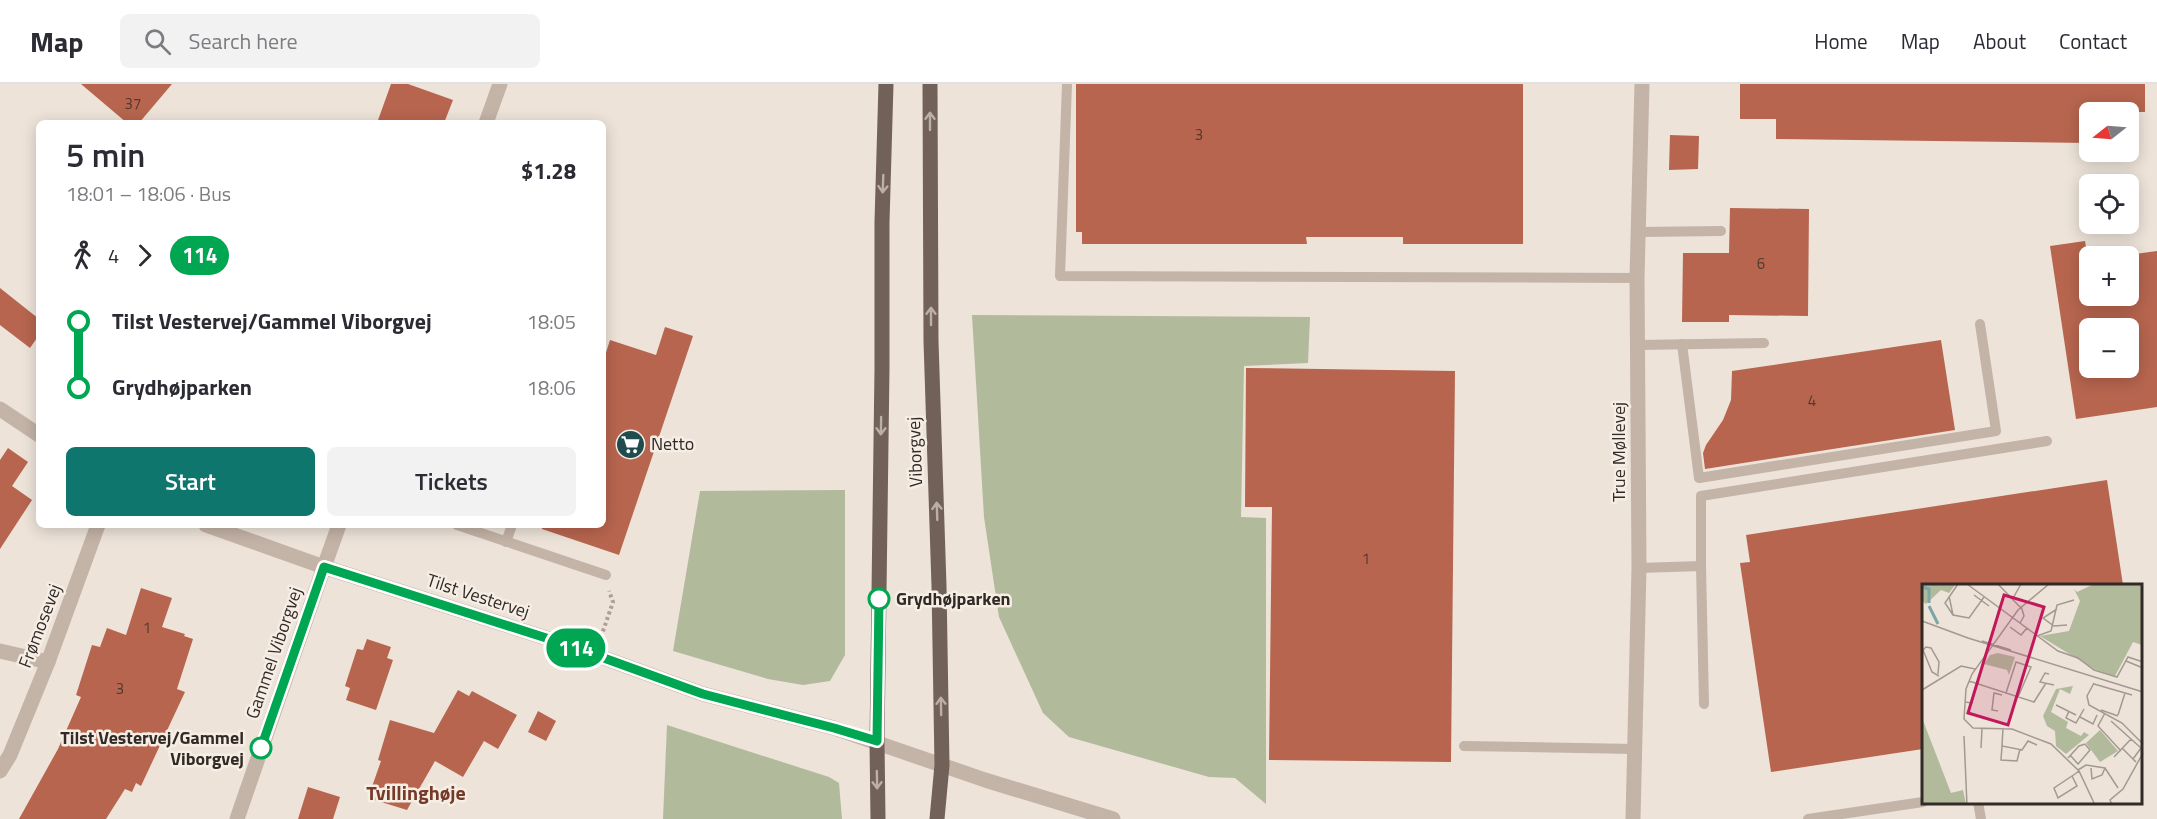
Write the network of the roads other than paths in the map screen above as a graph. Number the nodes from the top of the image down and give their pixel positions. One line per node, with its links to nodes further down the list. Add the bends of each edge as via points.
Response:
1 (500, 84): 6 (street)
2 (886, 84): 30 (main road, Viborgvej, one-way to 30)
3 (930, 84): 33 (main road, Viborgvej, one-way to 3, via 931,341)
4 (1067, 84): 9 (lane, via 1060,276)
5 (1642, 84): 8 (street, True Møllevej)
6 (487, 120)
7 (1721, 231): 8 (lane)
8 (1638, 232): 9 (street, True Møllevej)
9 (1637, 278): 13 (street, True Møllevej)
10 (1980, 324): 12 (lane, via 1996,431 1699,478)
11 (1764, 343): 12 (lane)
12 (1682, 344): 13 (lane)
13 (1638, 345): 25 (street, True Møllevej)
14 (0, 409): 15 (street)
15 (36, 433)
16 (2047, 441): 23 (lane, via 1701,496)
17 (97, 528): 28 (street, Frømosevej)
18 (214, 528): 24 (street, Tilst Vestervej)
19 (338, 528): 24 (street, Gammel Viborgvej)
20 (466, 528): 22 (lane)
21 (511, 528): 22 (lane)
22 (506, 542): 26 (lane)
23 (1701, 566): 25 (lane); 29 (lane)
24 (324, 567): 30 (street, Tilst Vestervej, via 703,694); 37 (street, Gammel Viborgvej)
25 (1639, 568): 32 (street, True Møllevej)
26 (606, 575)
27 (0, 651): 28 (street)
28 (48, 662): 34 (street, Frømosevej)
29 (1704, 704)
30 (877, 741): 33 (street, Tilst Vestervej); 38 (main road, Viborgvej, one-way to 38)
31 (1464, 746): 32 (lane)
32 (1635, 749): 41 (street, True Møllevej)
33 (942, 765): 39 (main road, Viborgvej); 40 (street)
34 (0, 771)
35 (1922, 802): 42 (lane)
36 (1978, 804): 43 (lane)
37 (237, 819)
38 (878, 819)
39 (937, 819)
40 (1113, 819)
41 (1634, 819)
42 (1808, 819)
43 (1981, 819)

